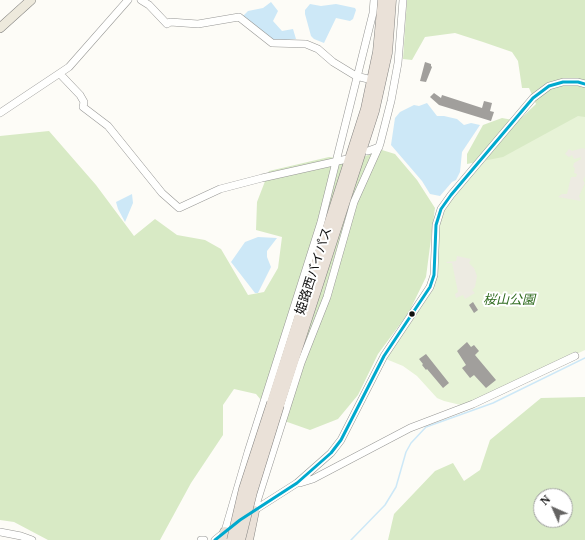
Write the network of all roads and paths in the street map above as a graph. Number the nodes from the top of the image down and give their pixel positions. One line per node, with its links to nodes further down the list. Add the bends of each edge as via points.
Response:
1 (31, 0): 8 (main road)
2 (128, 0): 9 (street)
3 (141, 0): 10 (street, via 167,24 198,24 239,17 272,42 306,44 318,49)
4 (374, 0): 10 (street, via 373,14)
5 (383, 0): 19 (highway, 姫路西バイパス, via 378,52 366,109)
6 (392, 0): 19 (highway, 姫路西バイパス, via 387,53 374,111)
7 (403, 0): 14 (street, via 402,24)
8 (0, 28)
9 (60, 74): 13 (street); 17 (street, via 80,95 84,102 83,107 108,126 162,193 179,208 220,189)
10 (356, 76): 11 (street); 17 (street)
11 (368, 79)
12 (585, 84): 20 (street, via 563,82 549,86 533,98 451,194 441,209 436,225 434,275 427,292 384,356 341,440 331,453)
13 (0, 113)
14 (379, 147): 15 (street); 21 (street, via 354,202 327,297 301,363)
15 (368, 151)
16 (347, 159): 17 (street)
17 (337, 162): 23 (street, via 321,222)
18 (575, 356): 20 (street, via 473,404 410,428 313,480)
19 (275, 404): 29 (highway, 姫路西バイパス, bridge, via 252,492); 32 (highway, 姫路西バイパス, bridge, via 244,489)
20 (297, 483): 22 (street)
21 (262, 486): 22 (street, via 264,494); 24 (street)
22 (272, 499): 24 (street)
23 (232, 508): 25 (street); 28 (street)
24 (254, 511): 25 (street); 29 (highway)
25 (243, 518): 26 (street)
26 (235, 524): 28 (street); 29 (street, via 247,528)
27 (0, 532): 30 (street)
28 (224, 536): 31 (street)
29 (248, 538)
30 (32, 540)
31 (215, 540)
32 (232, 540)

